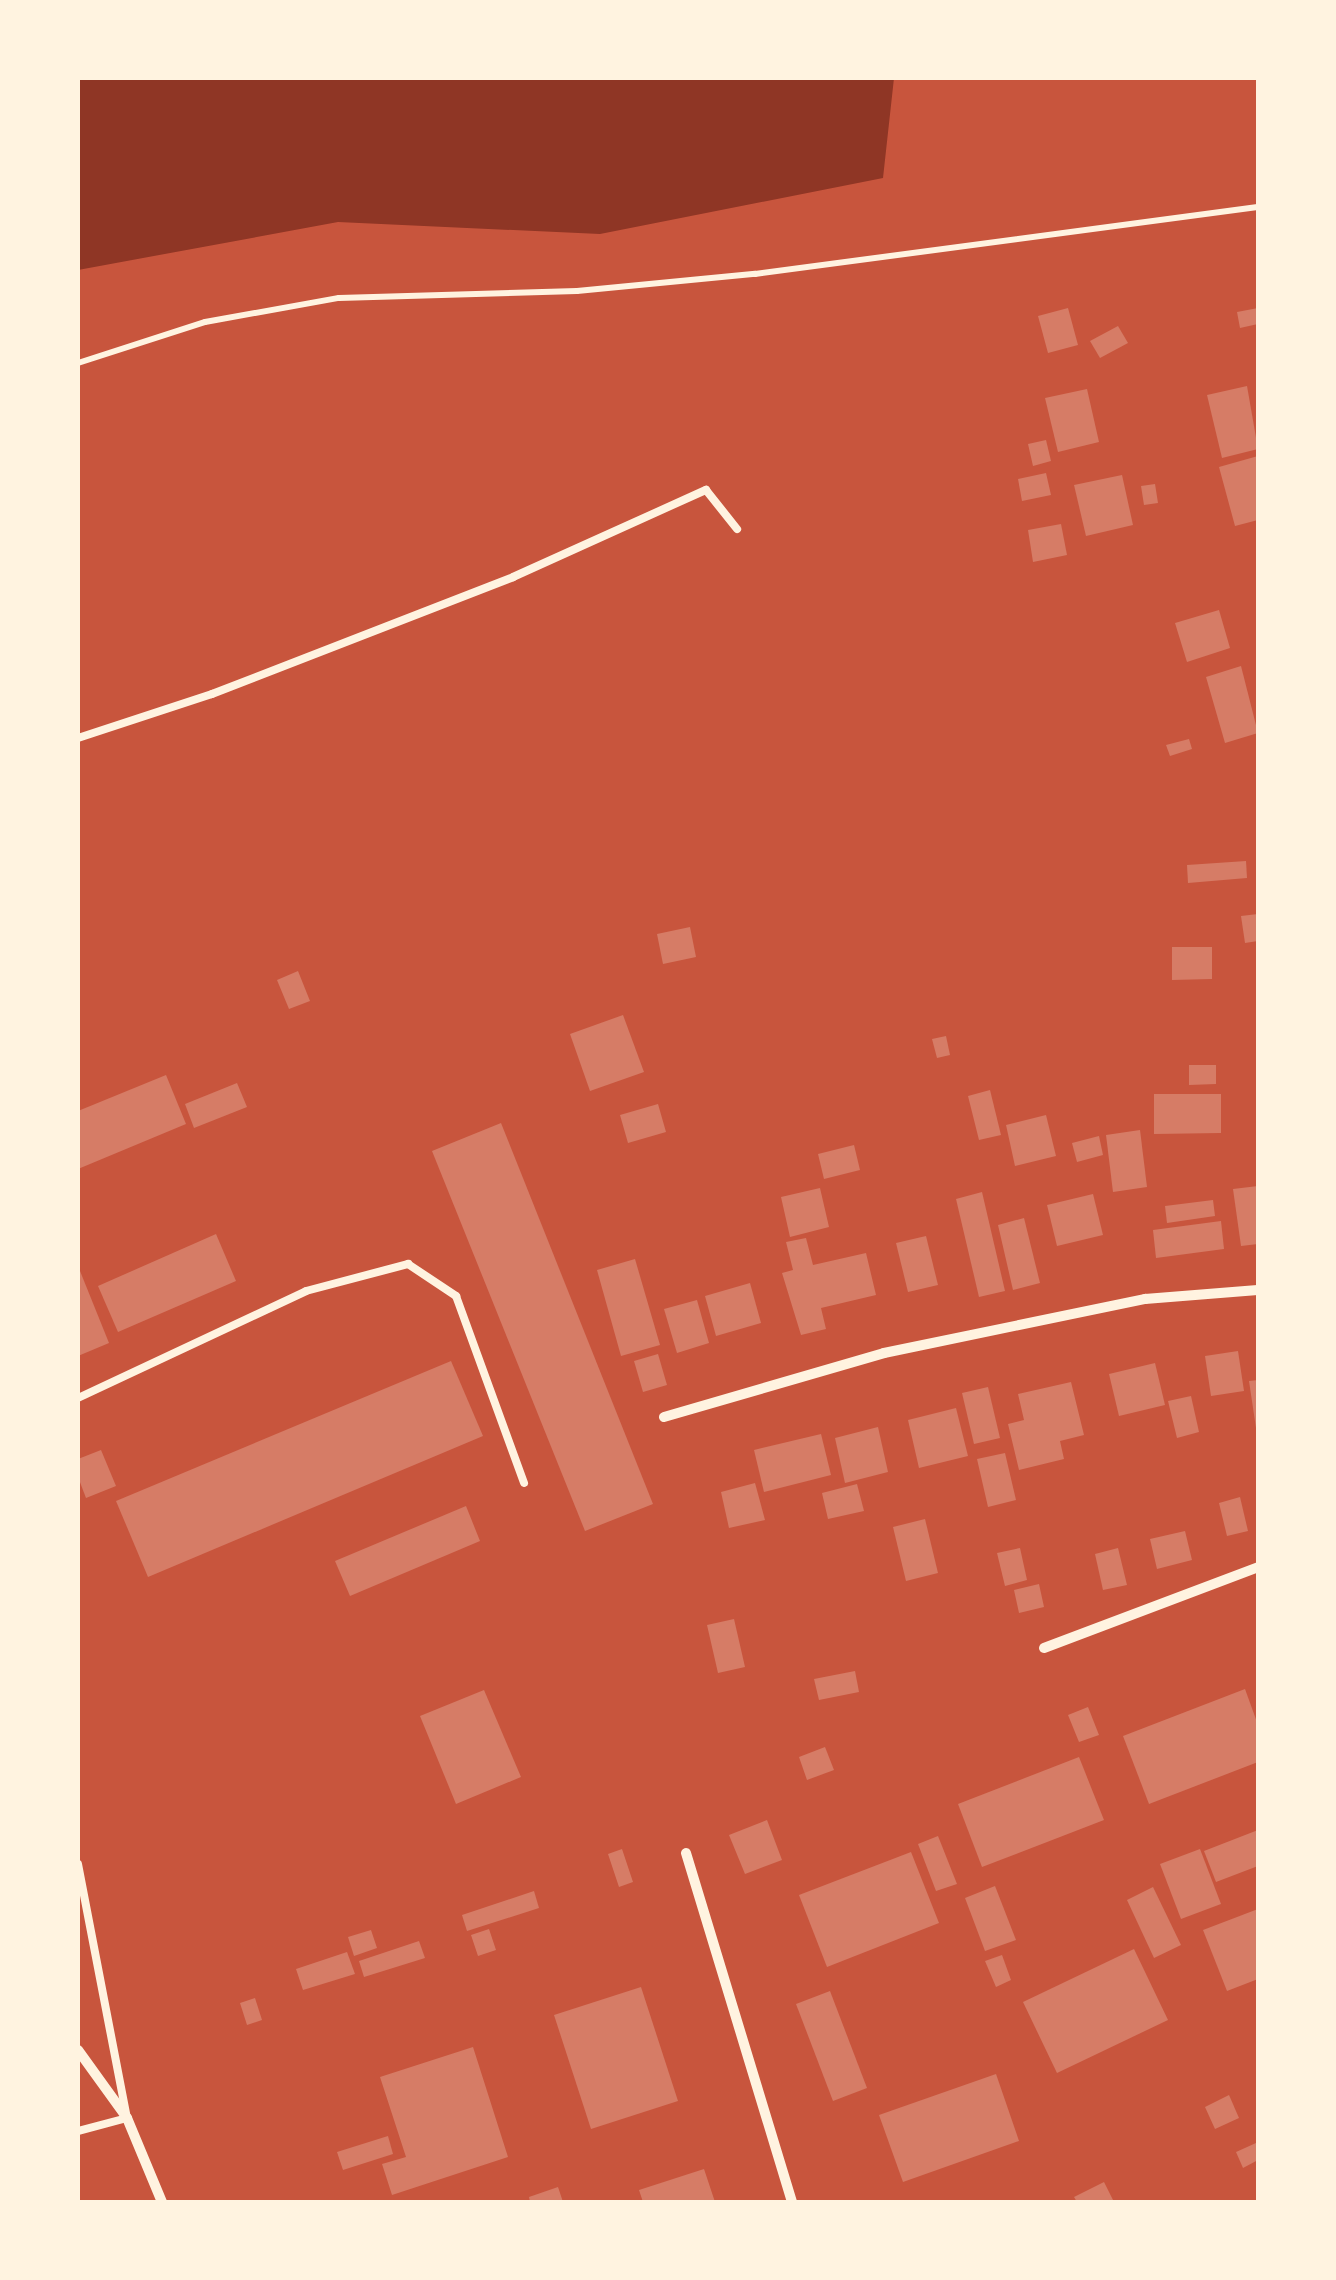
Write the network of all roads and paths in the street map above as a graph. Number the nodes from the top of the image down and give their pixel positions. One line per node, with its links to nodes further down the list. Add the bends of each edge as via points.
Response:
1 (1258, 206): 2 (path, via 577,292 339,298 205,322)
2 (78, 363)
3 (738, 529): 4 (lane, via 706,490 513,577 212,694)
4 (78, 738)
5 (1258, 1290): 7 (street, via 1145,1299 884,1352)
6 (78, 1398): 8 (lane, via 306,1291 408,1264 456,1296)
7 (664, 1417)
8 (524, 1483)
9 (1258, 1567): 10 (street)
10 (1044, 1648)
11 (686, 1852): 17 (street)
12 (78, 1864): 14 (lane)
13 (78, 2050): 14 (street)
14 (127, 2118): 15 (lane); 16 (street)
15 (78, 2131)
16 (162, 2202)
17 (792, 2202)

